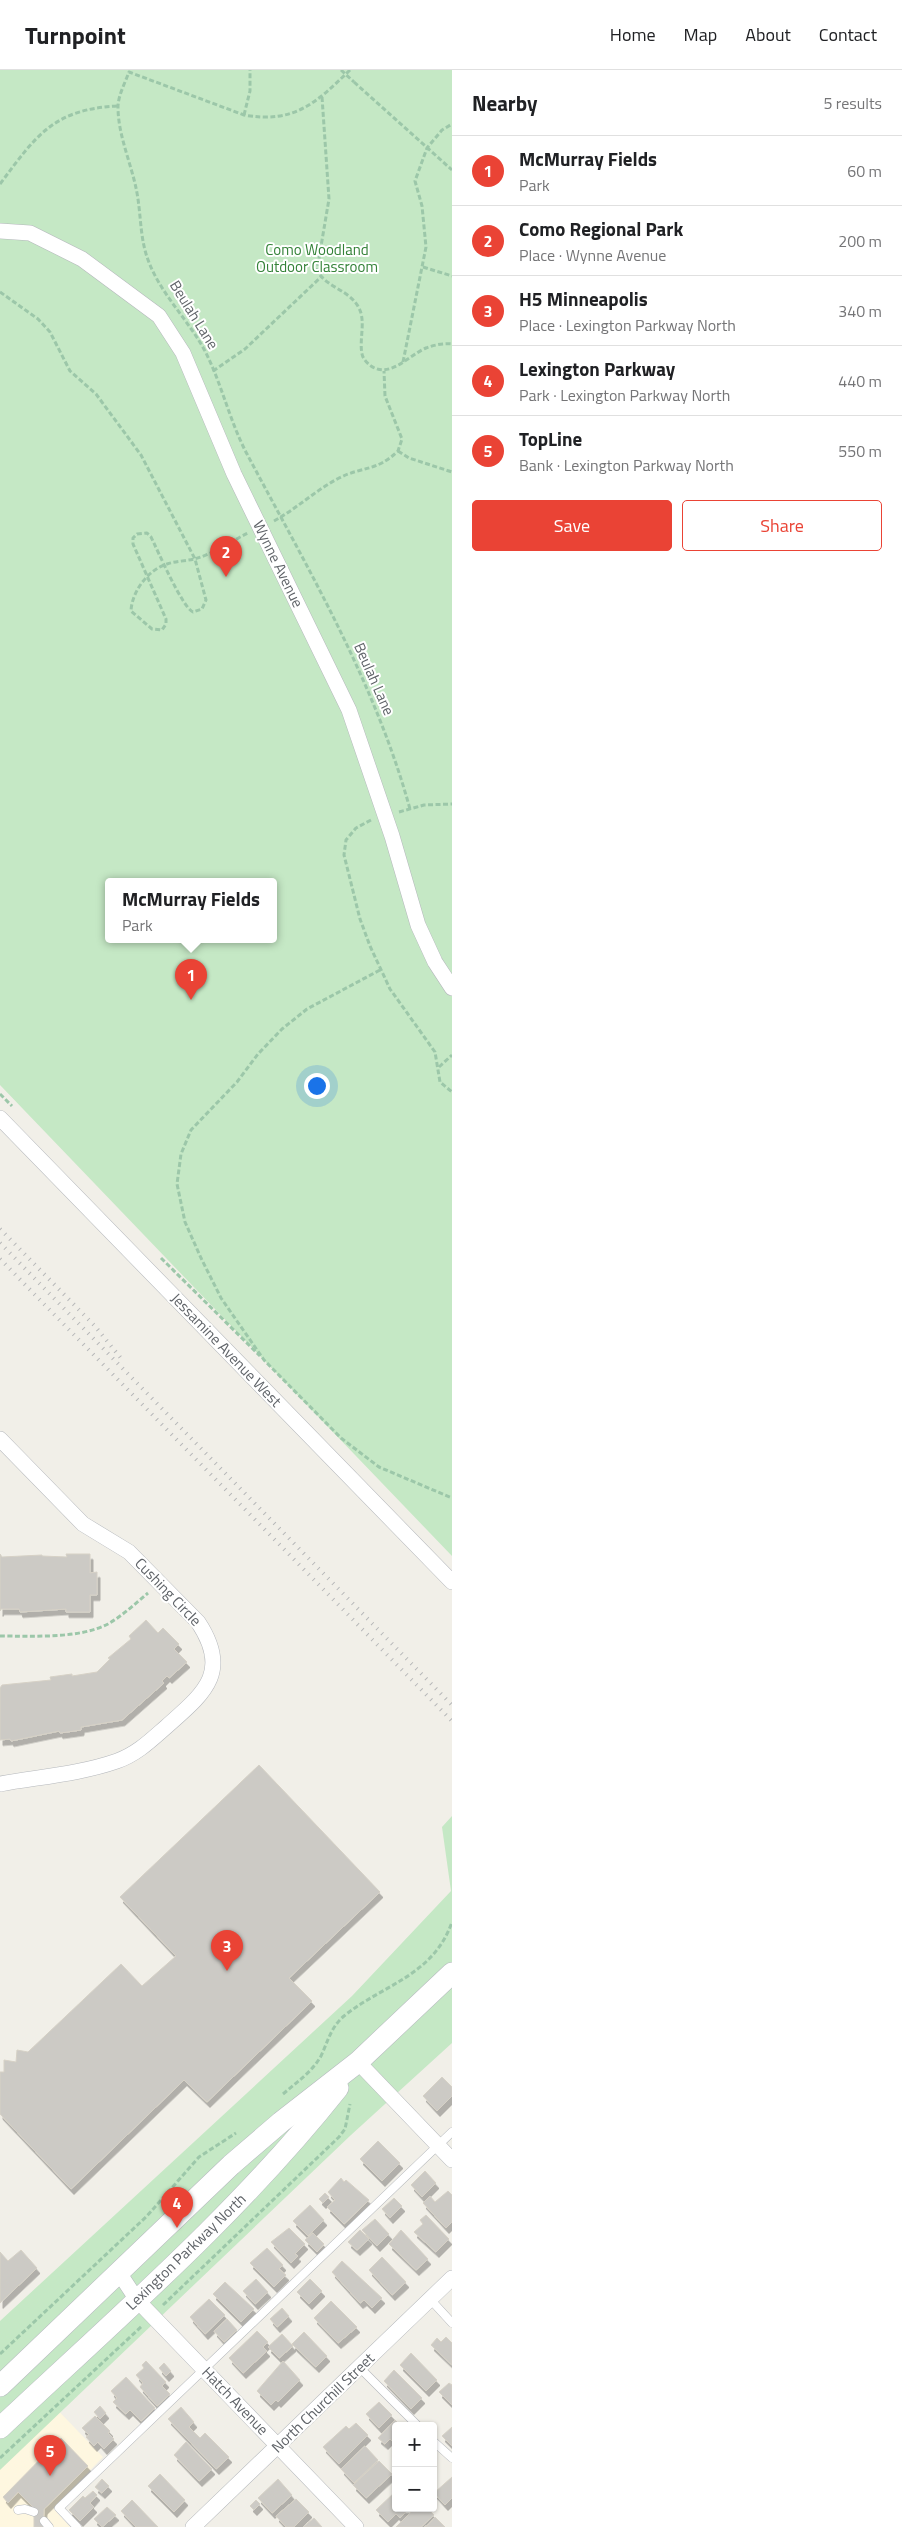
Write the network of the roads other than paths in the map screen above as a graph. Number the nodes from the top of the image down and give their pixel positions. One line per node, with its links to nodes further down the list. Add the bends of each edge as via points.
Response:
1 (0, 231): 2 (street, Wynne Avenue, via 30,233 59,246 107,276 159,316 183,353 234,474 349,710 386,817 418,925 435,962)
2 (452, 988)
3 (0, 1118): 5 (street, Jessamine Avenue West)
4 (0, 1439): 6 (street, Cushing Circle, via 84,1524 129,1552 198,1622 206,1635 212,1663 206,1689 146,1746 130,1756 88,1768)
5 (452, 1582)
6 (0, 1784)
7 (452, 1973): 8 (main road, Lexington Parkway North)
8 (358, 2062): 10 (street); 12 (main road, Lexington Parkway North, via 231,2164); 15 (main road, Lexington Parkway North, via 298,2139 260,2180)
9 (452, 2132): 10 (lane)
10 (437, 2145): 11 (street); 18 (lane)
11 (452, 2160)
12 (118, 2271): 15 (street, Hatch Avenue); 19 (main road, Lexington Parkway North)
13 (452, 2278): 14 (street, North Churchill Street)
14 (430, 2299): 16 (lane); 17 (street, North Churchill Street)
15 (137, 2300): 18 (street, Hatch Avenue); 21 (main road, Lexington Parkway North)
16 (452, 2323)
17 (359, 2367): 20 (lane); 23 (street, North Churchill Street)
18 (203, 2368): 23 (street, Hatch Avenue); 27 (lane, via 59,2508)
19 (0, 2386)
20 (414, 2422)
21 (0, 2428)
22 (437, 2444): 24 (lane)
23 (278, 2446): 28 (street, North Churchill Street); 29 (street, Hatch Avenue)
24 (452, 2458)
25 (18, 2510): 26 (lane)
26 (34, 2512)
27 (77, 2527)
28 (192, 2527)
29 (356, 2527)

